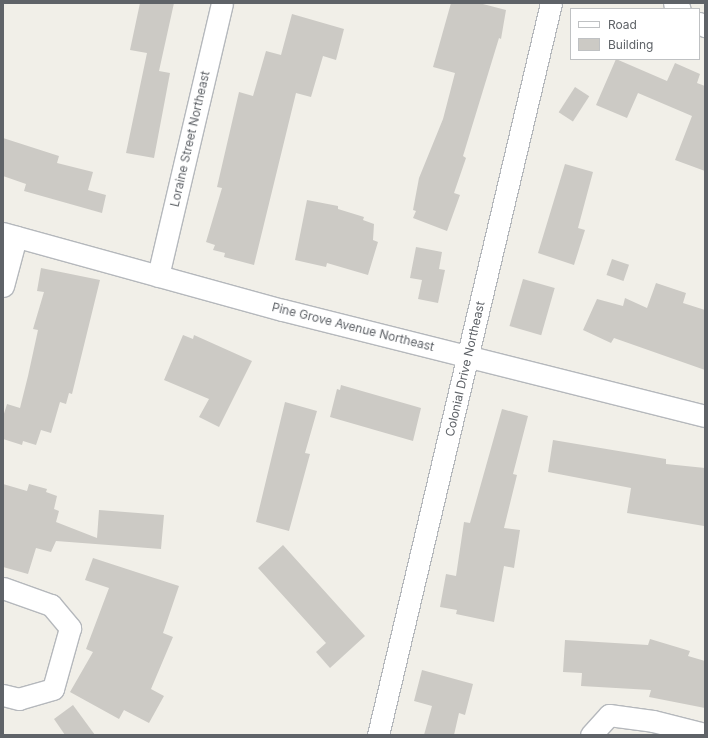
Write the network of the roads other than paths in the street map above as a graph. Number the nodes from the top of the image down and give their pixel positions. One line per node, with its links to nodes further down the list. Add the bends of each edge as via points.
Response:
1 (222, 3): 4 (street, Loraine Street Northeast)
2 (551, 3): 6 (street, Colonial Drive Northeast)
3 (9, 235): 4 (street, Pine Grove Avenue Northeast); 5 (street)
4 (158, 276): 6 (street, Pine Grove Avenue Northeast)
5 (3, 286)
6 (468, 355): 7 (street, Pine Grove Avenue Northeast); 11 (street, Colonial Drive Northeast)
7 (705, 416)
8 (3, 588): 9 (street, via 51,605 70,628 53,689 19,700)
9 (3, 695)
10 (705, 734): 12 (street, via 653,721 609,715)
11 (378, 735)
12 (591, 735)

